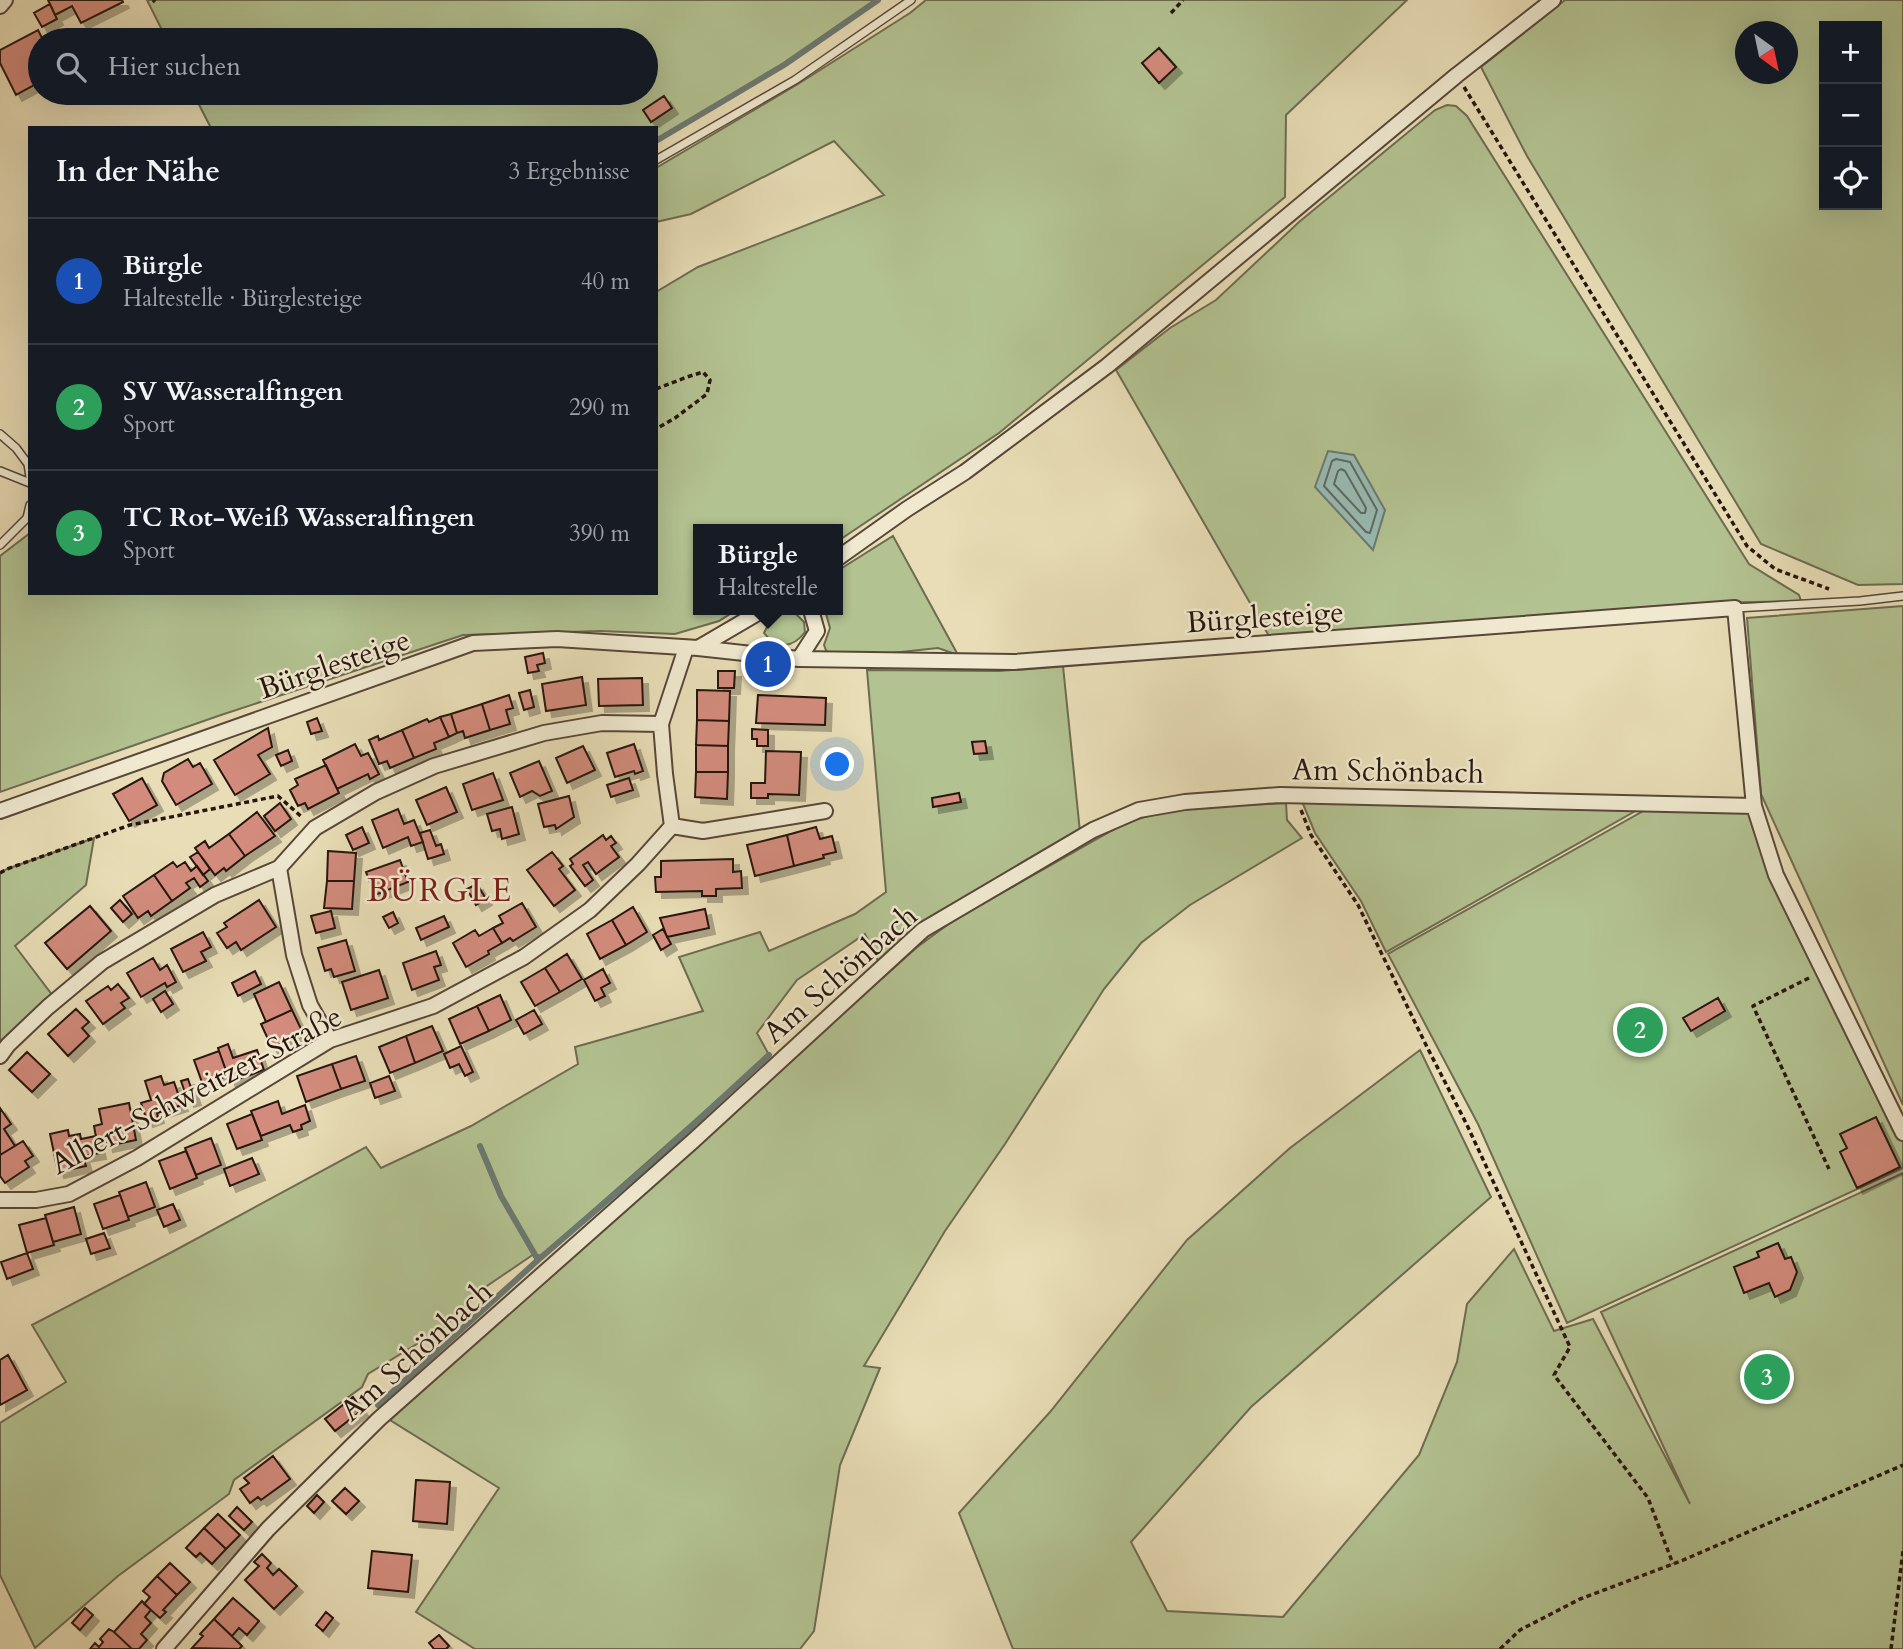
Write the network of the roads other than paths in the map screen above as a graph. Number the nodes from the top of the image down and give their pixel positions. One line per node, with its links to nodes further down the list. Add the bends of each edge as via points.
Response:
1 (5, 0): 4 (street)
2 (911, 0): 5 (lane, via 795,80)
3 (1553, 0): 12 (street, via 1107,366 965,472)
4 (0, 6)
5 (658, 159)
6 (0, 434): 7 (lane)
7 (28, 462)
8 (0, 471): 9 (lane)
9 (28, 482)
10 (28, 517): 11 (lane)
11 (0, 545)
12 (843, 554)
13 (1903, 596): 14 (lane)
14 (1735, 608): 18 (street, Bürglesteige, via 1014,662); 20 (street)
15 (754, 615): 17 (street)
16 (812, 615): 18 (street, via 817,631)
17 (692, 648): 18 (street, Bürglesteige); 19 (street); 21 (street, Bürglesteige, via 557,639 473,643)
18 (799, 659)
19 (661, 724): 23 (street); 24 (street, via 602,723 544,733 434,766 376,792 315,828)
20 (1754, 806): 27 (street, via 1776,875); 29 (street, Am Schönbach, via 1280,795 1139,810 1094,830 923,930 379,1419 268,1529)
21 (0, 811)
22 (825, 811): 23 (street, via 703,831)
23 (672, 826): 25 (street, Albert-Schweitzer-Straße, via 590,910 524,957 433,1006)
24 (279, 868): 25 (street, via 294,955 310,1005); 26 (street, via 215,895 102,962 48,1007)
25 (330, 1040): 28 (street, Albert-Schweitzer-Straße, via 92,1183 69,1194)
26 (0, 1056)
27 (1903, 1133)
28 (0, 1200)
29 (164, 1649)

